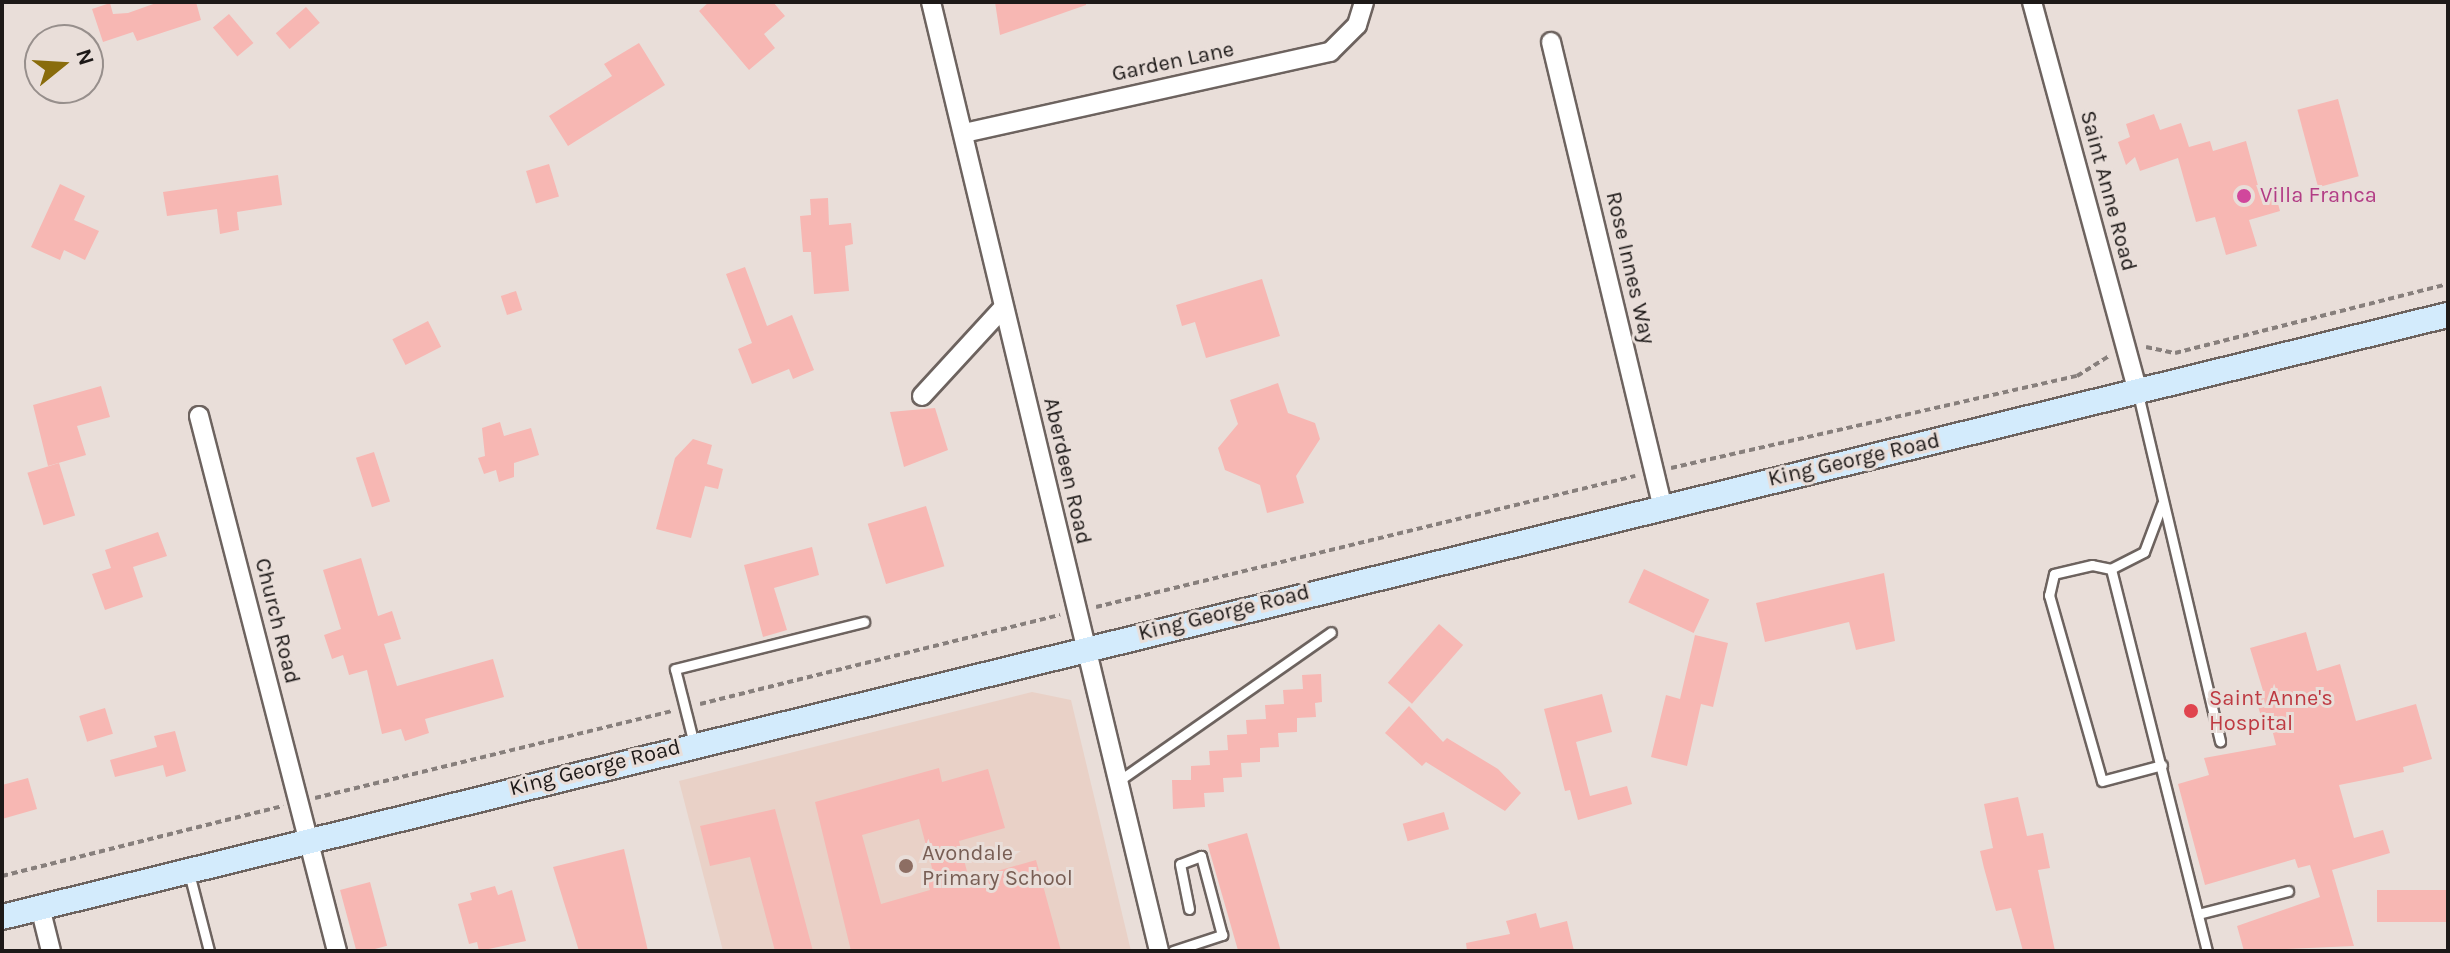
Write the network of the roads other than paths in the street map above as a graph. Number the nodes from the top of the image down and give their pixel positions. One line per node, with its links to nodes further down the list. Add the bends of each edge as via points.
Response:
1 (931, 2): 5 (street, Aberdeen Road)
2 (1364, 2): 5 (street, Garden Lane, via 1357,25 1330,52)
3 (2032, 2): 8 (street, Saint Anne Road)
4 (1551, 42): 12 (street, Rose Innes Way)
5 (964, 133): 6 (street, Aberdeen Road)
6 (1002, 309): 9 (street); 16 (street, Aberdeen Road)
7 (2448, 315): 8 (main road, King George Road)
8 (2138, 392): 11 (lane); 12 (main road, King George Road)
9 (922, 396)
10 (199, 416): 21 (street, Church Road)
11 (2162, 504): 13 (lane, via 2144,552); 17 (lane)
12 (1662, 505): 16 (main road, King George Road)
13 (2111, 569): 19 (lane); 19 (lane, via 2092,565 2054,574 2049,595 2102,781)
14 (864, 622): 18 (lane, via 675,669)
15 (1331, 632): 20 (lane)
16 (1082, 648): 18 (main road, King George Road); 20 (street, Aberdeen Road)
17 (2220, 741)
18 (694, 744): 21 (main road, King George Road)
19 (2162, 765): 26 (lane)
20 (1117, 782): 31 (street, Aberdeen Road)
21 (308, 839): 22 (main road, King George Road); 30 (street, Church Road)
22 (188, 871): 24 (main road, King George Road); 29 (lane)
23 (2288, 891): 26 (lane)
24 (40, 907): 27 (main road, King George Road); 28 (street)
25 (1189, 909): 32 (lane, via 1180,864 1201,856 1222,935)
26 (2198, 914): 33 (lane)
27 (2, 917)
28 (51, 951)
29 (209, 951)
30 (337, 951)
31 (1159, 951)
32 (1173, 951)
33 (2207, 951)

